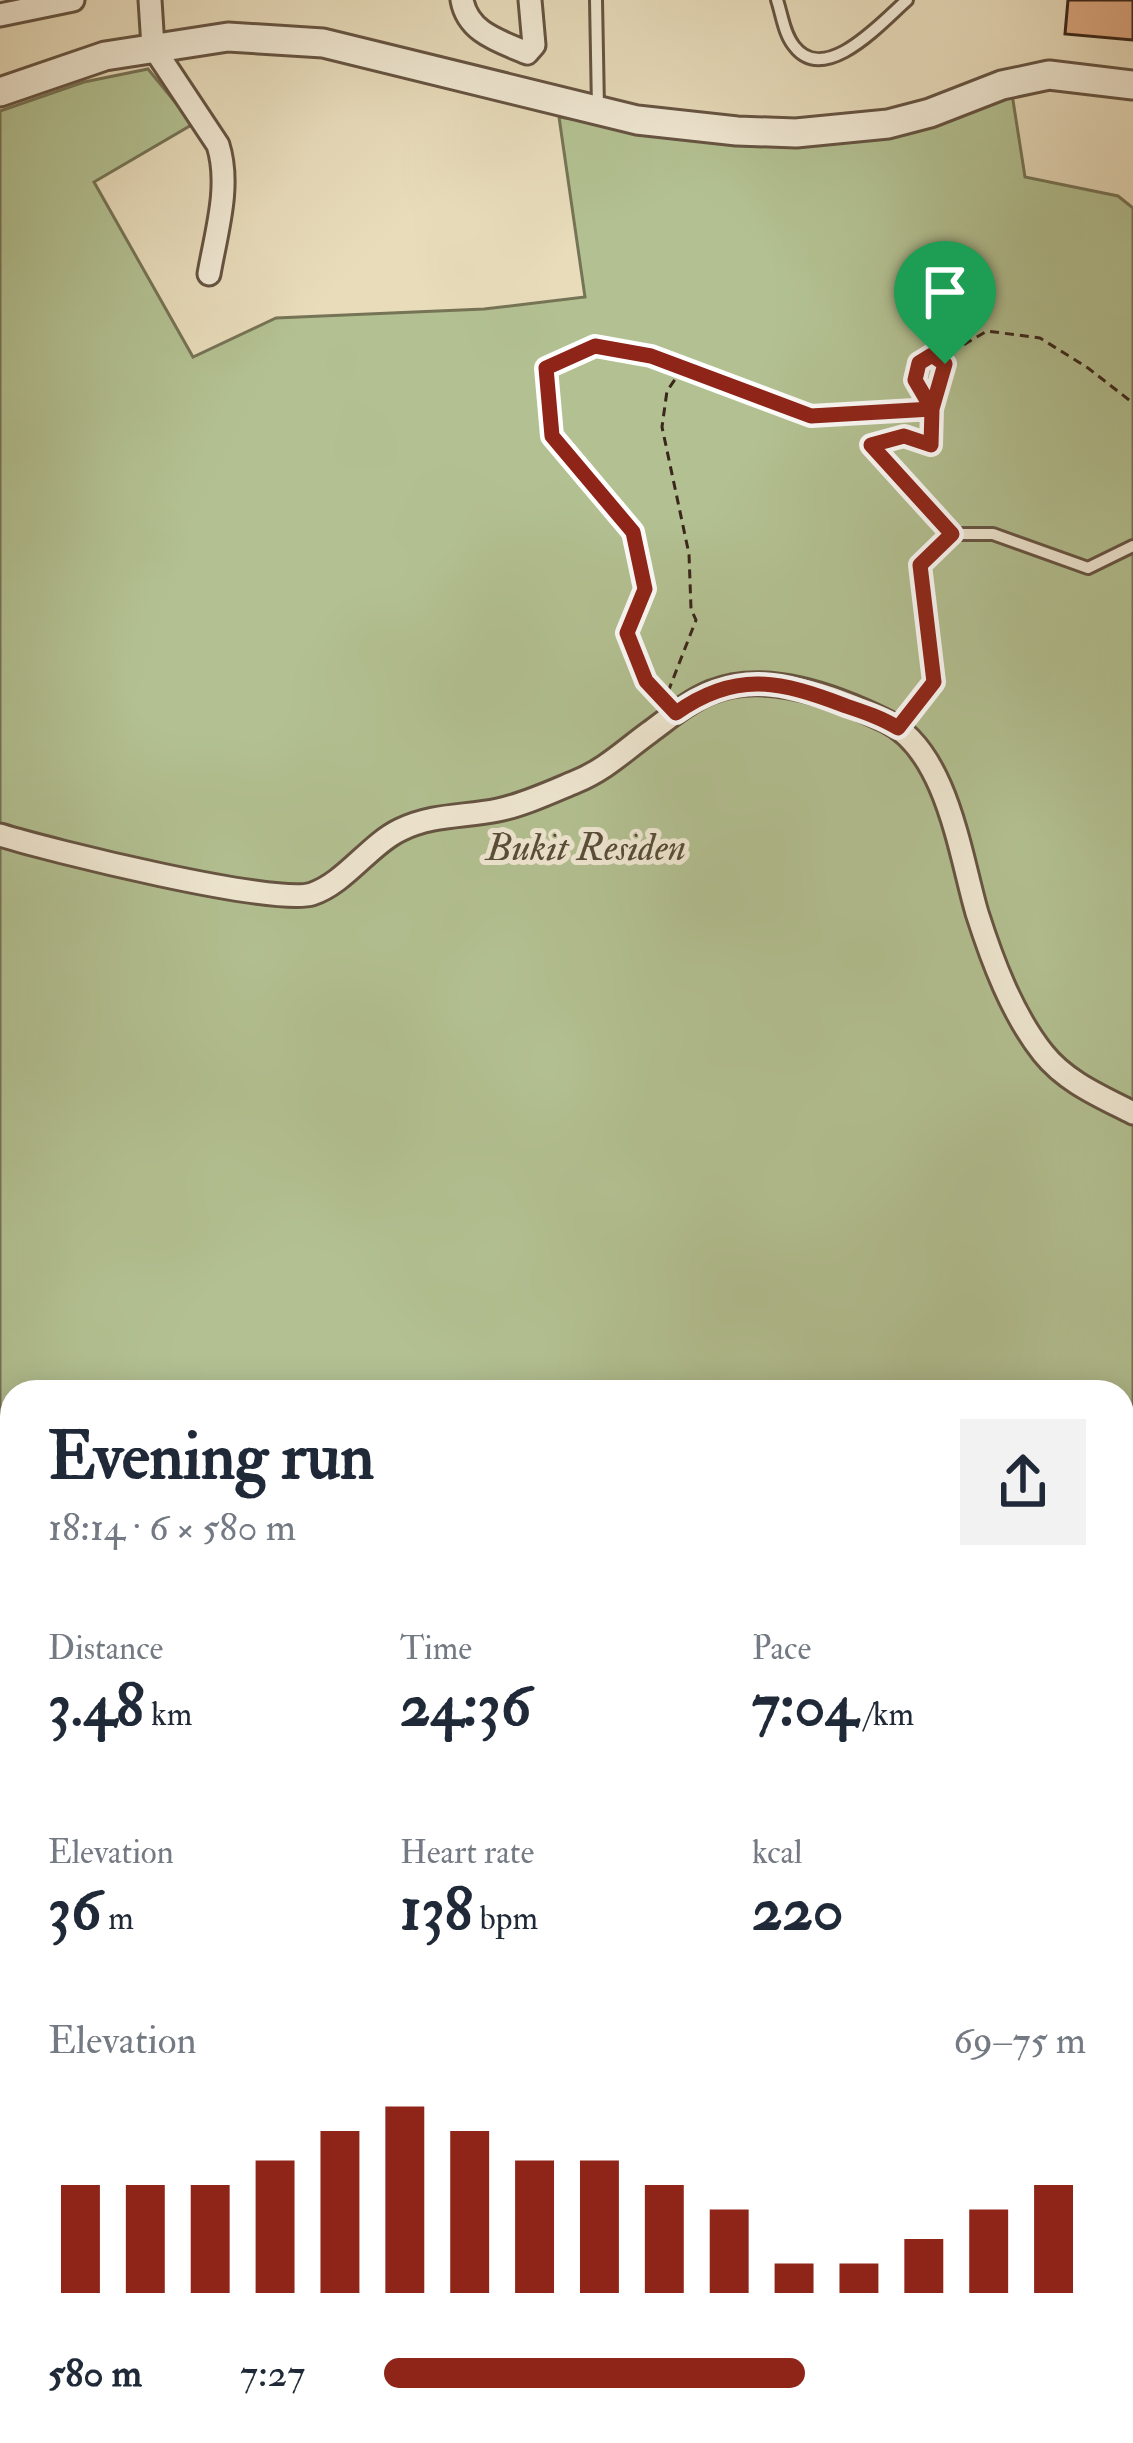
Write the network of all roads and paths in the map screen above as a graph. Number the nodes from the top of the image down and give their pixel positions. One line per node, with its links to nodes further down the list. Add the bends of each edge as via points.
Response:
1 (73, 0): 8 (street)
2 (151, 0): 9 (street)
3 (462, 0): 4 (street, via 485,34 527,53 534,45)
4 (530, 0)
5 (596, 0): 12 (lane)
6 (777, 0): 7 (lane, via 790,42 802,55 825,60 850,50)
7 (907, 0)
8 (0, 15)
9 (153, 47): 11 (street); 12 (street, via 228,37 323,44); 13 (street, via 223,160)
10 (1133, 85): 12 (street, via 1049,75 888,124 796,133)
11 (0, 92)
12 (598, 111)
13 (209, 274)
14 (945, 364): 16 (path, via 987,331 1040,338); 17 (path); 17 (path, via 932,355 919,363 915,380)
15 (684, 367): 15 (path, via 667,391 662,427 696,620 664,701 646,681 627,633 645,589 633,532 552,436 546,368 595,346); 17 (path, via 811,416)
16 (1133, 403)
17 (932, 409): 18 (path, via 931,445 904,436 871,445)
18 (952, 534): 19 (lane, via 993,534 1088,568); 20 (lane, via 920,565 934,682)
19 (1133, 546)
20 (898, 728): 21 (street, via 777,684 715,690 601,771 498,810 412,824 311,894 192,880); 22 (street, via 939,783 978,916 1032,1037 1060,1072)
21 (0, 835)
22 (1133, 1113)

